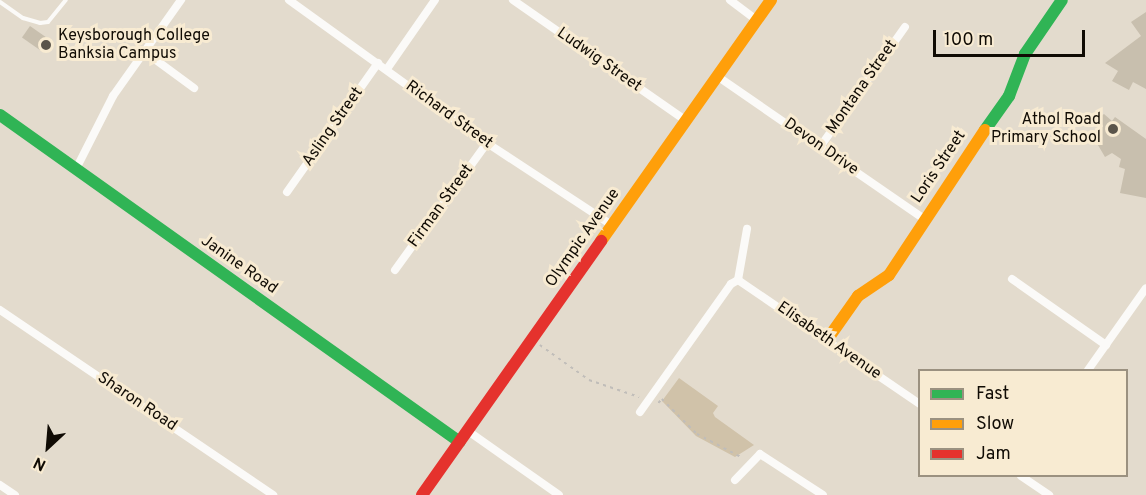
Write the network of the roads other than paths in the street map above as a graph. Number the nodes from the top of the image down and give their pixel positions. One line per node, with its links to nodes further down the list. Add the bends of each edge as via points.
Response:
1 (66, 0): 9 (lane, via 48,22 40,23)
2 (181, 0): 12 (street)
3 (289, 0): 13 (street, Richard Street)
4 (435, 0): 14 (street)
5 (513, 0): 18 (street, Ludwig Street)
6 (730, 0): 10 (street)
7 (771, 0): 10 (street, Olympic Avenue)
8 (1062, 0): 23 (street, Loris Street, via 1025,54 1009,96)
9 (0, 2)
10 (757, 20): 15 (street, Olympic Avenue)
11 (905, 27): 20 (street, Montana Street)
12 (145, 52): 16 (street); 21 (street, via 113,96)
13 (378, 63): 14 (street, Richard Street); 22 (street, Asling Street)
14 (387, 69): 19 (street, Richard Street)
15 (717, 76): 18 (street, Olympic Avenue); 20 (street, Devon Drive)
16 (194, 88)
17 (0, 115): 21 (street, Janine Road)
18 (685, 120): 24 (street, Olympic Avenue)
19 (487, 143): 24 (street, Richard Street); 26 (street, Firman Street)
20 (820, 147): 23 (street, Devon Drive)
21 (76, 169): 37 (street, Janine Road)
22 (287, 192)
23 (924, 219): 31 (street, Loris Street, via 890,275 858,296)
24 (612, 225): 36 (street, Olympic Avenue)
25 (747, 229): 28 (street)
26 (395, 270)
27 (1012, 279): 32 (street)
28 (738, 280): 31 (street, Elisabeth Avenue); 35 (street, via 731,284)
29 (1146, 288): 32 (street)
30 (0, 310): 42 (street, Sharon Road)
31 (827, 339): 34 (street, Elisabeth Avenue)
32 (1106, 345): 33 (street)
33 (1089, 369)
34 (918, 403)
35 (640, 412)
36 (468, 431): 37 (street, Olympic Avenue); 44 (street)
37 (460, 442): 43 (street, Olympic Avenue)
38 (1022, 477): 46 (street)
39 (735, 480): 45 (street, via 756,456 766,456)
40 (0, 485): 41 (street)
41 (15, 495)
42 (273, 495)
43 (423, 495)
44 (559, 495)
45 (823, 495)
46 (1048, 495)

